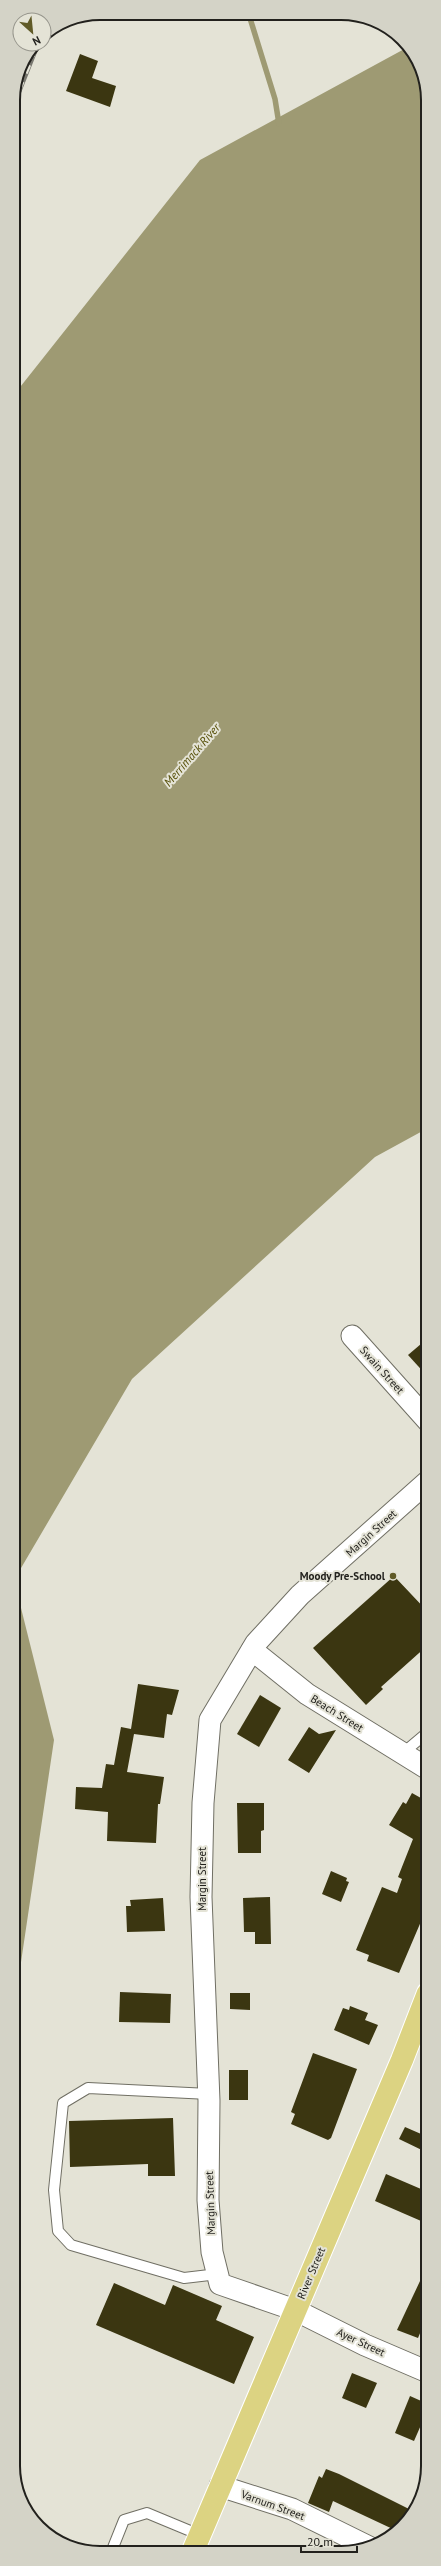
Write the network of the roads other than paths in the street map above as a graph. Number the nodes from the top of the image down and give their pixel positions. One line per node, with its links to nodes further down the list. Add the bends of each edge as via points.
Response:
1 (352, 1336): 2 (street, Swain Street)
2 (421, 1413)
3 (421, 1487): 4 (street, Margin Street, via 300,1595)
4 (252, 1650): 6 (street, Beach Street, via 307,1694); 9 (street, Margin Street, via 210,1720 203,1802 201,1897)
5 (421, 1738): 6 (lane)
6 (402, 1753): 7 (street, Beach Street)
7 (421, 1765)
8 (421, 2011): 11 (main road, River Street)
9 (209, 2094): 10 (street, Margin Street, via 208,2200 212,2252); 10 (lane, via 88,2088 76,2093 63,2103 54,2190 58,2231 71,2245 184,2278)
10 (218, 2274): 11 (street, Margin Street, via 220,2284)
11 (295, 2310): 12 (street, Ayer Street, via 365,2345); 13 (main road, River Street)
12 (421, 2369)
13 (220, 2486): 14 (main road, River Street); 15 (street, Varnum Street, via 292,2509)
14 (196, 2543): 16 (lane, via 147,2513 124,2520)
15 (361, 2543)
16 (114, 2546)

